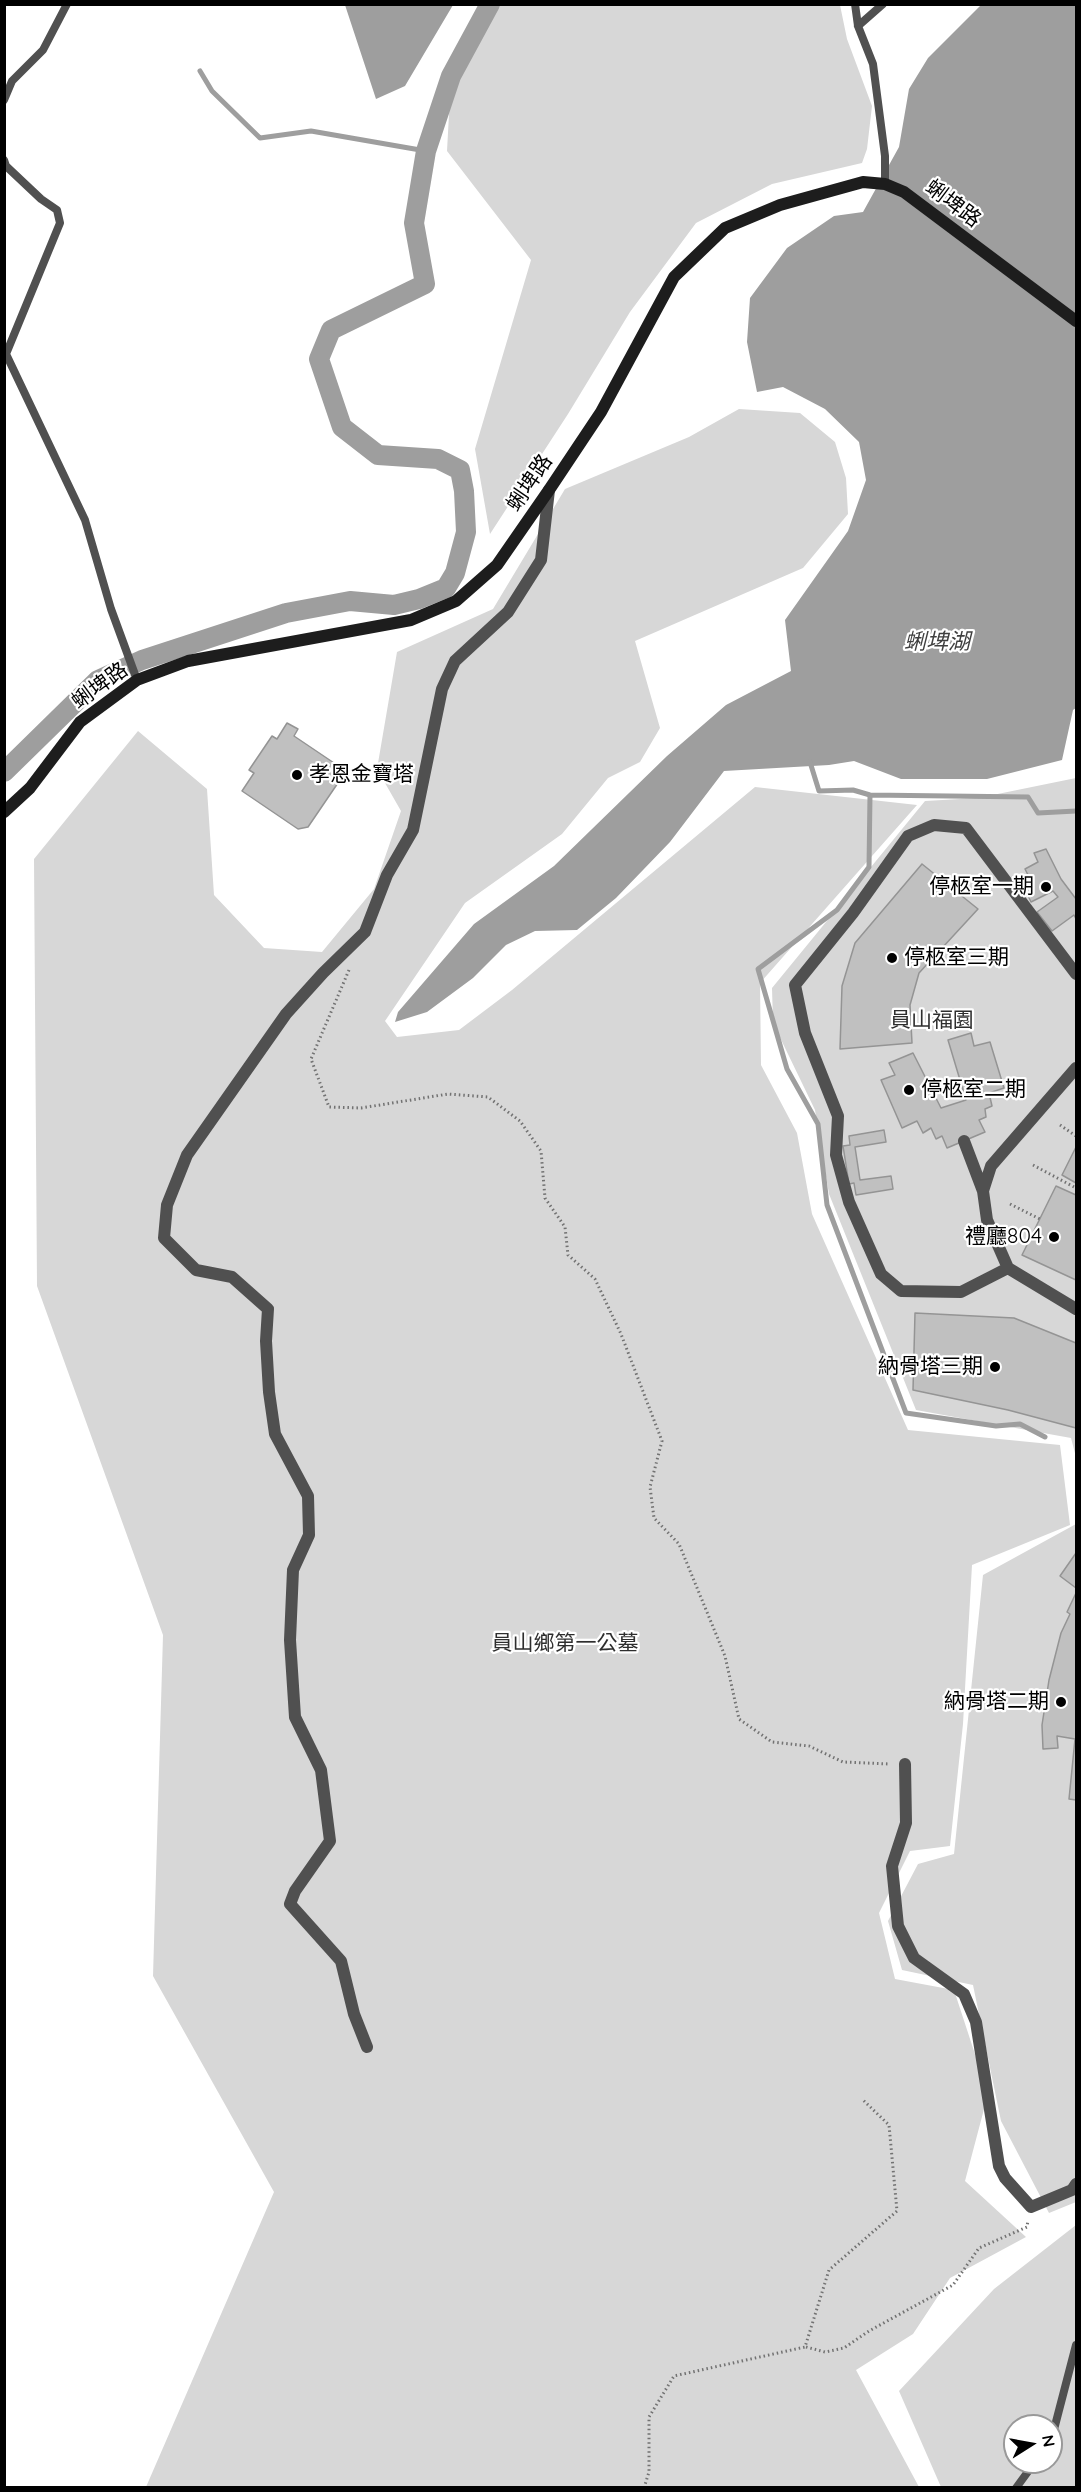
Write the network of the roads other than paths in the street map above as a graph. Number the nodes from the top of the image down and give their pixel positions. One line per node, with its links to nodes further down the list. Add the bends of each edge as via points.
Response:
1 (67, 4): 5 (lane, via 43,50 12,81)
2 (855, 4): 4 (lane)
3 (883, 4): 4 (lane)
4 (858, 26): 7 (lane, via 873,64)
5 (4, 100)
6 (4, 160): 9 (lane, via 34,193 57,210 60,223)
7 (885, 184): 8 (street, 蜊埤路, via 904,192); 10 (street, 蜊埤路, via 863,182 801,199 725,228 674,277 601,412)
8 (1077, 321)
9 (5, 354): 11 (lane, via 85,520)
10 (549, 490): 11 (street, 蜊埤路, via 497,565 456,601 411,620 188,661); 20 (street, via 541,560 508,612 455,661 442,688 413,830 387,874 365,932 286,1014 187,1155 167,1205 164,1238 196,1270 231,1277 268,1309 266,1341 275,1434 308,1496 309,1535 293,1570 290,1640 296,1718 321,1770 330,1841 290,1904 341,1961)
11 (137, 680): 12 (street, 蜊埤路, via 80,722 30,788)
12 (4, 812)
13 (1077, 974): 17 (street, via 966,828 934,825 908,836 795,985 806,1033 838,1116 836,1155 849,1202 881,1274 901,1291 961,1292)
14 (1077, 1068): 16 (street, via 991,1166)
15 (964, 1141): 16 (street)
16 (983, 1191): 17 (street, via 987,1220)
17 (1008, 1268): 18 (street)
18 (1077, 1309)
19 (904, 1764): 21 (street, via 906,1823 892,1866 898,1926 914,1958 964,1994 976,2022 999,2166 1005,2178 1031,2207 1072,2190)
20 (367, 2047)
21 (1077, 2184)
22 (1077, 2345): 23 (lane)
23 (1058, 2414)
24 (1026, 2474): 25 (lane)
25 (1016, 2487)

